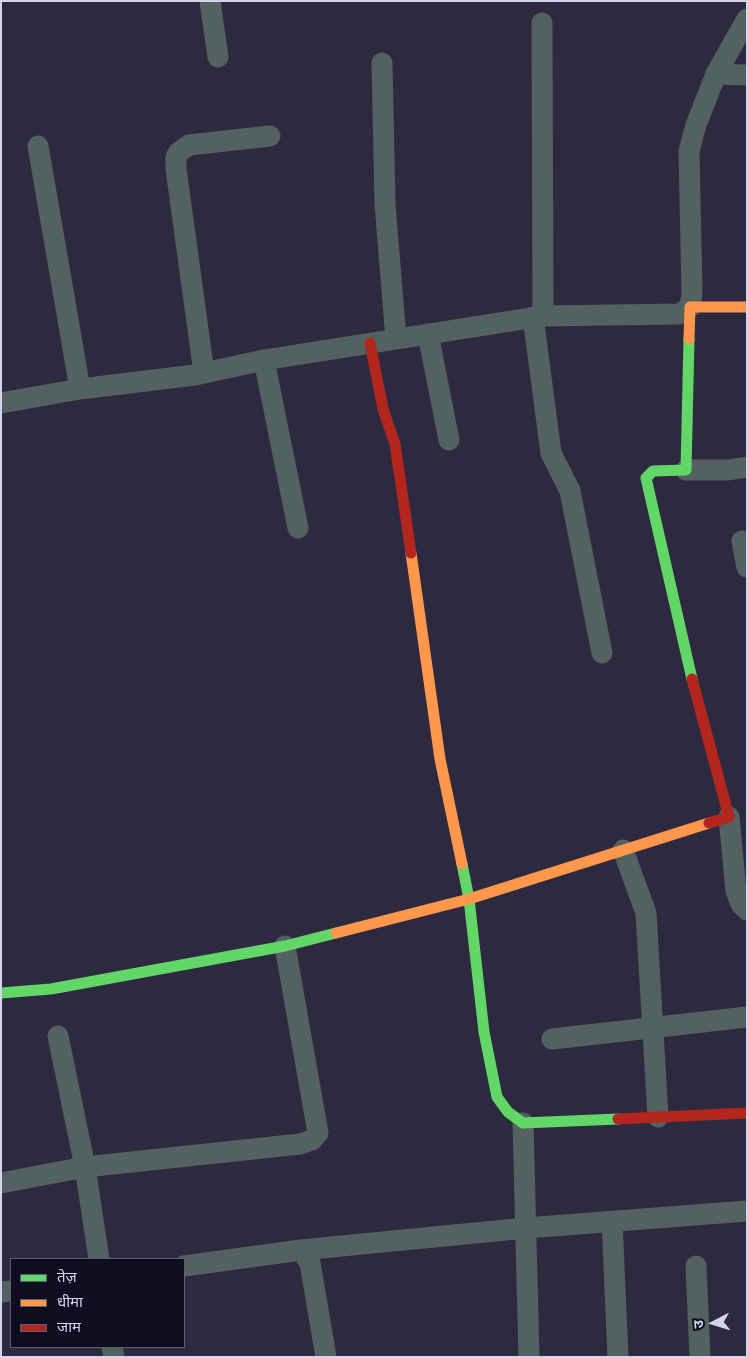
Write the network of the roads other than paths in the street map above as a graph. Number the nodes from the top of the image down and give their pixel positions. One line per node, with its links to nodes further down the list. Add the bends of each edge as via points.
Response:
1 (210, 1): 4 (street)
2 (747, 19): 6 (street)
3 (542, 23): 12 (street)
4 (218, 56)
5 (382, 63): 14 (street, via 385,204)
6 (716, 74): 7 (street); 10 (street, via 696,125 690,152)
7 (747, 75)
8 (270, 136): 17 (street, via 189,145 176,157)
9 (38, 146): 18 (street)
10 (690, 307): 11 (street); 12 (street, via 679,314); 22 (street)
11 (747, 307)
12 (538, 317): 13 (street); 26 (street, via 551,454 570,492)
13 (428, 334): 14 (street); 20 (street)
14 (396, 339): 15 (street)
15 (370, 343): 16 (street); 30 (street, via 383,409 395,444 440,758)
16 (264, 360): 17 (street); 23 (street)
17 (204, 373): 18 (street)
18 (80, 389): 19 (street)
19 (1, 403)
20 (449, 440)
21 (747, 467): 22 (street)
22 (686, 470): 27 (street, via 653,472 646,478 679,628)
23 (298, 528)
24 (742, 541): 25 (street)
25 (747, 567)
26 (602, 653)
27 (729, 817): 28 (street); 29 (street)
28 (624, 850): 30 (street); 35 (street, via 646,912)
29 (740, 871): 31 (street, via 738,898)
30 (469, 900): 32 (street); 40 (street, via 484,1032 497,1097 508,1112)
31 (747, 910)
32 (285, 946): 33 (street, via 52,988); 41 (street, via 316,1136 300,1144)
33 (1, 993)
34 (747, 1017): 35 (street)
35 (653, 1026): 37 (street); 39 (street)
36 (58, 1036): 41 (street)
37 (552, 1039)
38 (747, 1113): 39 (street)
39 (658, 1117): 40 (street)
40 (523, 1122): 45 (street)
41 (85, 1167): 42 (street); 47 (street)
42 (1, 1182)
43 (747, 1211): 44 (street)
44 (612, 1222): 45 (street); 52 (street)
45 (526, 1228): 46 (street); 51 (street)
46 (301, 1250): 48 (street); 50 (street, via 310,1263)
47 (99, 1258)
48 (185, 1266)
49 (696, 1266): 53 (street)
50 (326, 1357)
51 (529, 1357)
52 (618, 1357)
53 (700, 1357)

